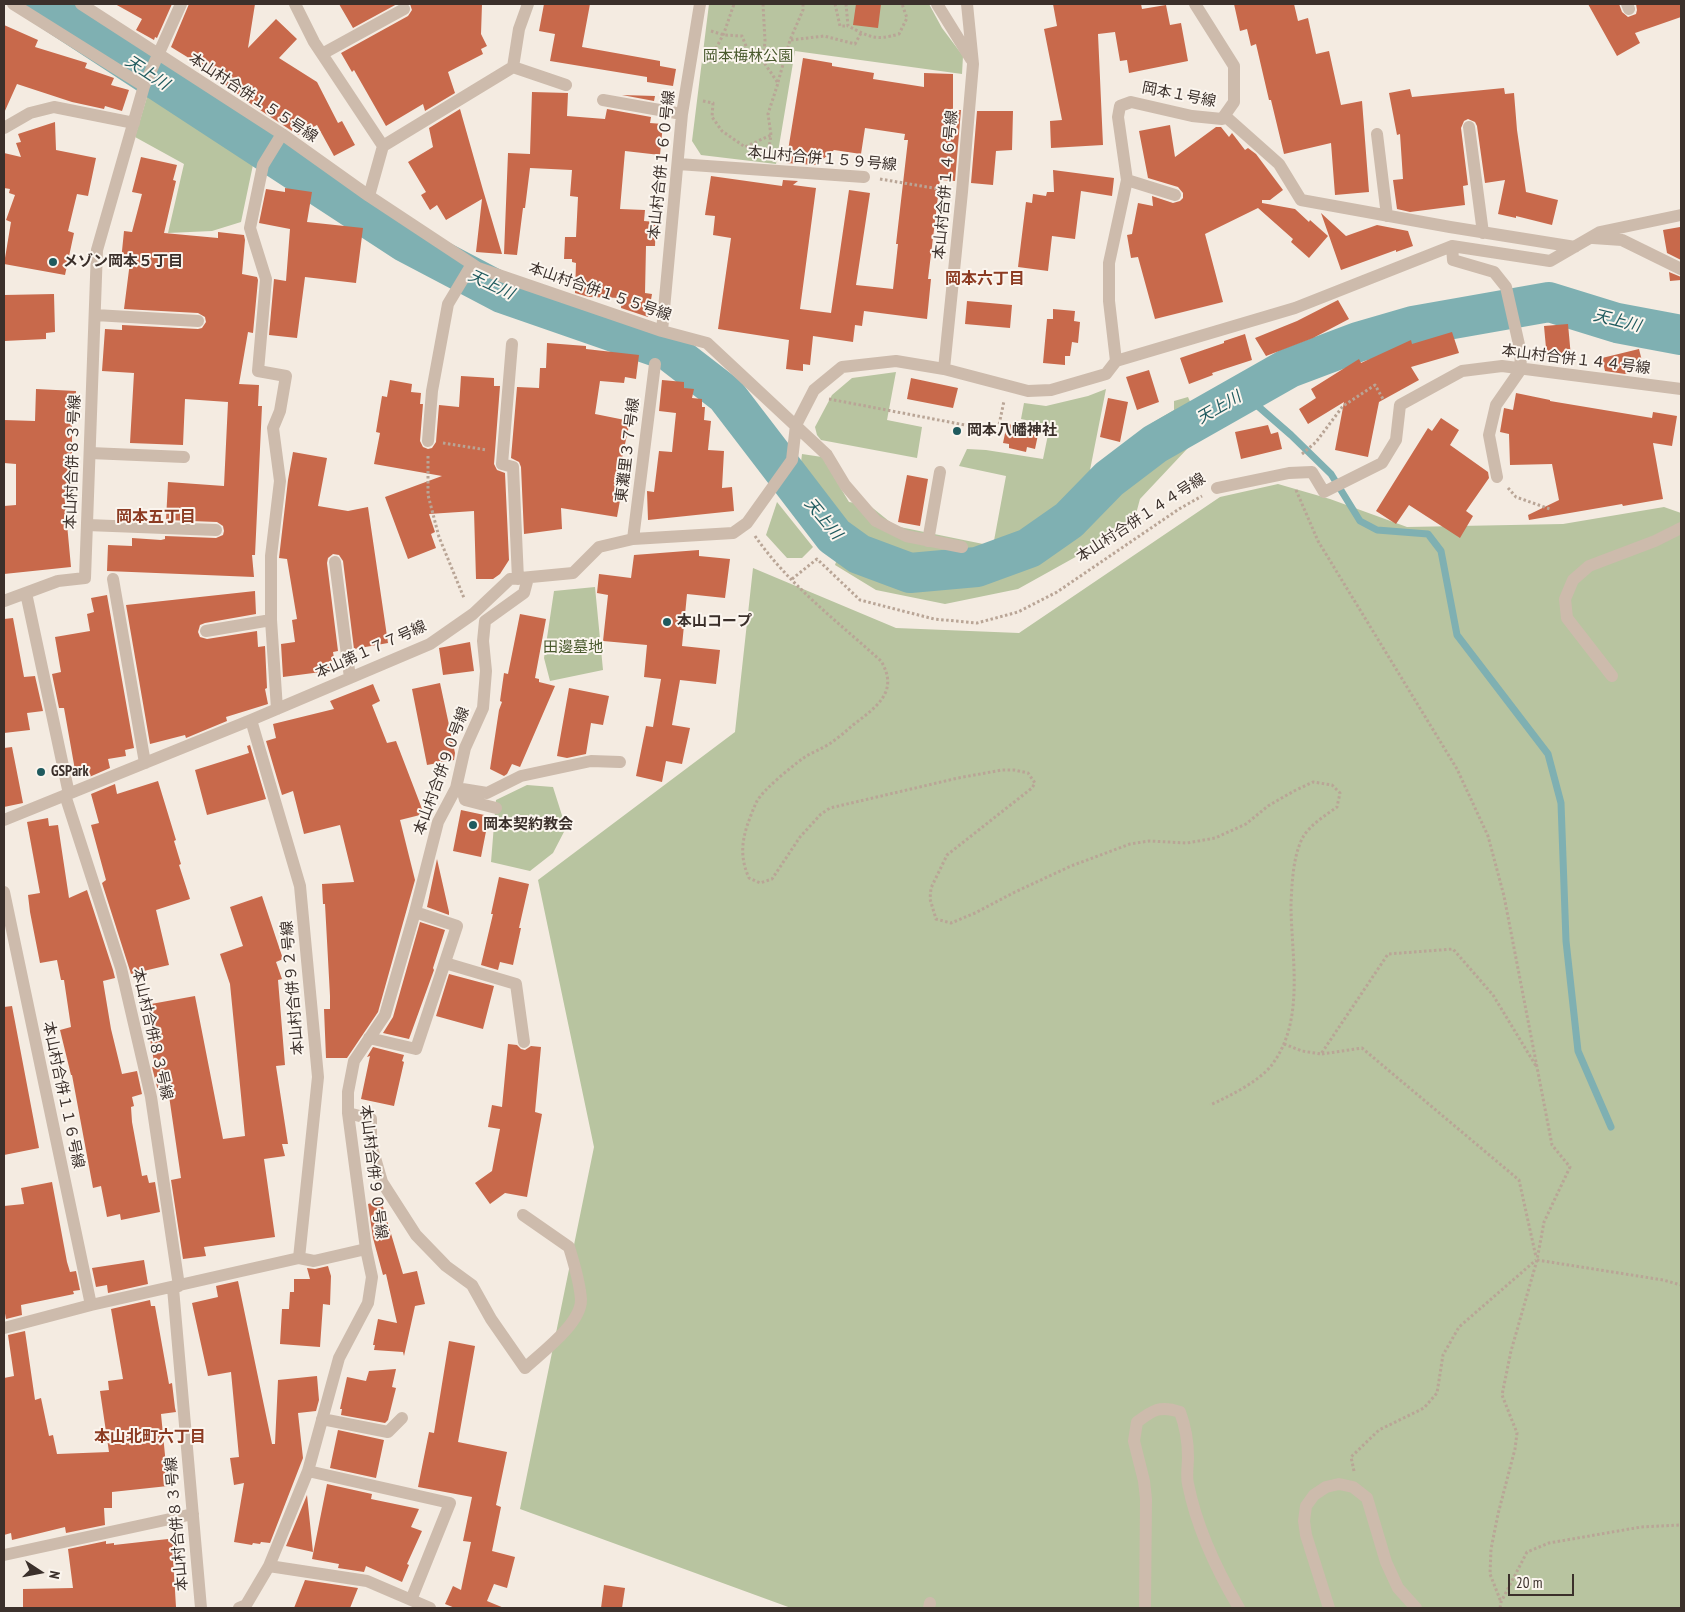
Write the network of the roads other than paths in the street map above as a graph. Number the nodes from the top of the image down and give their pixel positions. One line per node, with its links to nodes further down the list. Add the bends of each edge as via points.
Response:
1 (13, 4): 15 (street)
2 (81, 4): 11 (street, 本山村合併１５５号線)
3 (181, 4): 11 (street, 本山村合併８３号線)
4 (295, 4): 12 (street)
5 (528, 4): 14 (street, via 519,29)
6 (700, 4): 18 (street, 本山村合併１６０号線)
7 (938, 4): 13 (street)
8 (967, 4): 13 (street, 本山村合併１４６号線)
9 (1195, 4): 19 (street, 岡本１号線, via 1234,66 1234,102)
10 (404, 8): 12 (street)
11 (157, 54): 15 (street, 本山村合併８３号線); 23 (street, 本山村合併１５５号線)
12 (322, 54): 25 (street)
13 (974, 64): 45 (street, 本山村合併１４６号線)
14 (513, 67): 16 (street); 25 (street)
15 (139, 84): 20 (street, 本山村合併８３号線)
16 (566, 85)
17 (603, 100): 18 (street)
18 (682, 114): 26 (street, 本山村合併１６０号線)
19 (1225, 116): 28 (street, 岡本１号線, via 1222,119 1192,116 1131,102 1120,106 1118,117); 32 (street, via 1279,164 1302,200)
20 (134, 122): 22 (street, via 54,107 30,113); 39 (street, 本山村合併８３号線, via 97,250)
21 (1469, 127): 33 (street)
22 (4, 128)
23 (282, 134): 30 (street, 本山村合併１５５号線); 66 (street, via 262,165 250,228 266,279 258,372 286,376 280,411 273,428 280,481 271,556)
24 (1377, 134): 32 (street)
25 (383, 146): 30 (street)
26 (678, 164): 27 (street, 本山村合併１５９号線); 41 (street, 本山村合併１６０号線)
27 (864, 177)
28 (1127, 180): 29 (street); 43 (street, via 1109,263 1108,301)
29 (1175, 195)
30 (369, 196): 37 (street, 本山村合併１５５号線)
31 (1681, 214): 34 (street, via 1600,232)
32 (1386, 216): 33 (street)
33 (1483, 233): 36 (street)
34 (1591, 238): 36 (street); 38 (street, via 1622,240)
35 (1452, 246): 36 (street, via 1550,261); 43 (street, via 1295,308); 46 (street, via 1453,260 1494,272 1506,287 1520,349)
36 (1575, 247)
37 (471, 266): 41 (street, 本山村合併１５５号線); 49 (street, via 448,304 432,391)
38 (1681, 269)
39 (95, 315): 40 (street); 50 (street, 本山村合併８３号線)
40 (198, 321)
41 (662, 331): 48 (street, 本山村合併１５５号線, via 708,343)
42 (512, 344): 62 (street, via 502,464 513,467)
43 (1116, 361): 45 (street, via 1106,374 1051,390 1028,391)
44 (655, 364): 58 (street, 東灘里３７号線)
45 (944, 369): 48 (street, via 896,361 842,367 814,390)
46 (1521, 369): 47 (street, 本山村合併１４４号線); 53 (street, via 1496,405 1489,435); 54 (street, 本山村合併１４４号線, via 1502,366 1462,371 1400,405 1396,440 1382,463 1324,492 1312,472)
47 (1681, 390)
48 (796, 425): 58 (street, 本山第１７７号線, via 792,460 747,523 733,533); 59 (street, 本山村合併１５５号線, via 827,455 845,485 876,521 906,536)
49 (428, 441)
50 (90, 453): 51 (street); 55 (street, 本山村合併８３号線)
51 (184, 457)
52 (940, 472): 59 (street)
53 (1497, 477)
54 (1217, 488)
55 (87, 526): 57 (street); 64 (street, 本山村合併８３号線, via 85,578 58,581)
56 (1681, 528): 68 (street, via 1589,566 1573,580 1565,599 1567,618)
57 (216, 530)
58 (633, 539): 62 (street, 本山第１７７号線, via 600,547 574,573)
59 (928, 541): 60 (street, 本山村合併１５５号線)
60 (962, 547)
61 (335, 562): 69 (street)
62 (523, 578): 69 (street, 本山第１７７号線, via 510,579 473,614 430,644); 74 (street, 本山村合併９０号線, via 524,593 485,621 482,641 486,671 483,708 465,748)
63 (113, 579): 73 (street)
64 (26, 592): 65 (street); 75 (street, 本山村合併８３号線)
65 (4, 601)
66 (271, 620): 67 (street); 70 (street)
67 (206, 631)
68 (1612, 676)
69 (350, 678): 70 (street, 本山第１７７号線)
70 (277, 709): 71 (street, 本山第１７７号線)
71 (251, 720): 73 (street, 本山第１７７号線); 86 (street, 本山村合併９２号線, via 300,886 318,1076)
72 (620, 762): 74 (street, via 591,761 521,776 487,793)
73 (145, 763): 75 (street, 本山第１７７号線)
74 (459, 789): 76 (street, via 465,800); 79 (street, 本山村合併９０号線, via 438,822)
75 (67, 795): 77 (street, 本山第１７７号線); 87 (street, 本山村合併８３号線, via 121,968 151,1097)
76 (496, 808)
77 (4, 820)
78 (4, 892): 88 (street, 本山村合併１１６号線)
79 (415, 912): 80 (street, via 458,926); 81 (street, 本山村合併９０号線, via 385,1015)
80 (445, 964): 81 (street, via 416,1049); 82 (street, via 516,984)
81 (369, 1038): 83 (street, 本山村合併９０号線, via 354,1061)
82 (524, 1042)
83 (348, 1113): 84 (street, via 371,1119 371,1144 382,1182 416,1235 446,1266 472,1285 525,1368 562,1334 576,1317 581,1302 569,1247); 85 (street, 本山村合併９０号線)
84 (523, 1215)
85 (366, 1250): 86 (street, via 314,1261); 91 (street, 本山村合併９０号線, via 372,1277 368,1303 339,1358)
86 (299, 1258): 87 (street)
87 (176, 1287): 88 (street); 93 (street, 本山村合併８３号線)
88 (91, 1305): 89 (street)
89 (4, 1328)
90 (402, 1418): 91 (street, via 388,1432)
91 (322, 1419): 92 (street, 本山村合併９０号線)
92 (308, 1472): 95 (street, 本山村合併９０号線); 96 (street, via 450,1504)
93 (192, 1514): 94 (street); 97 (street, 本山村合併８３号線)
94 (4, 1555)
95 (269, 1566): 96 (street, via 368,1581); 98 (street, 本山村合併９０号線, via 246,1605)
96 (411, 1600): 99 (street)
97 (201, 1608)
98 (239, 1608)
99 (430, 1608)
100 (1145, 1608): 101 (street, via 1146,1499 1134,1441 1138,1422 1150,1412 1167,1408 1180,1412 1186,1429 1188,1482 1195,1512 1219,1573)
101 (1239, 1608)
102 (1330, 1608): 103 (street, via 1304,1521 1306,1506 1314,1495 1339,1484 1353,1487 1367,1498 1386,1562 1398,1588)
103 (1416, 1608)

